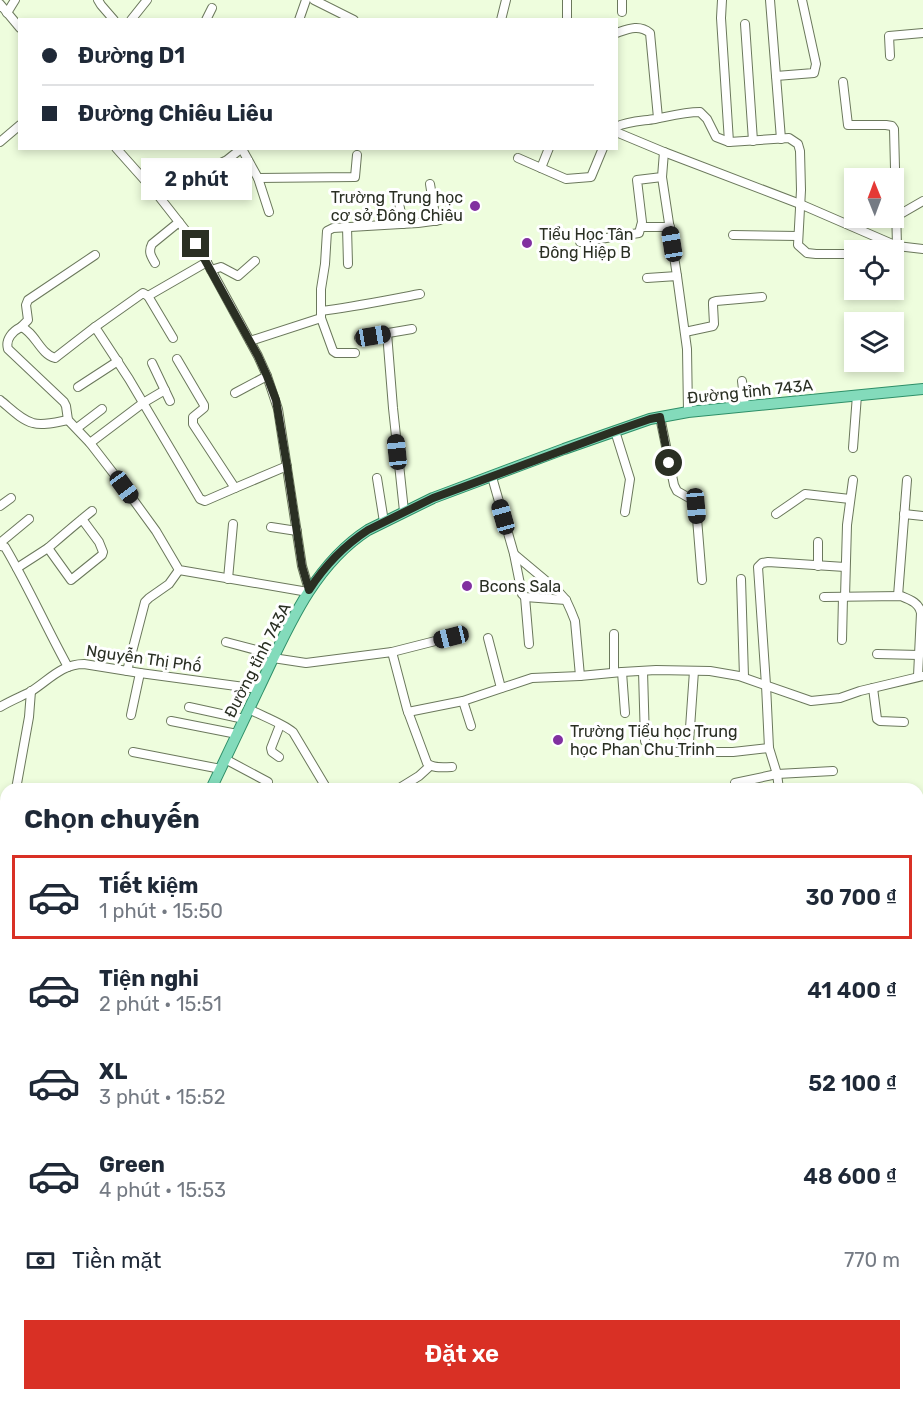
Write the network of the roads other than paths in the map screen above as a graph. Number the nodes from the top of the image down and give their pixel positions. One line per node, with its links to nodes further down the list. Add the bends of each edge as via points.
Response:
1 (15, 0): 14 (street)
2 (98, 0): 15 (street)
3 (147, 0): 16 (street)
4 (306, 0): 17 (street)
5 (314, 0): 18 (street)
6 (506, 0): 19 (street)
7 (567, 0): 20 (street)
8 (622, 0): 13 (street)
9 (722, 0): 35 (street)
10 (770, 0): 26 (street)
11 (802, 0): 26 (street, via 816,71)
12 (0, 4): 14 (street)
13 (622, 12)
14 (8, 13): 22 (street)
15 (112, 18)
16 (133, 18)
17 (299, 18)
18 (350, 18)
19 (502, 18)
20 (567, 18)
21 (745, 24): 33 (street)
22 (18, 26)
23 (618, 32): 28 (street, via 633,27 650,33)
24 (923, 33): 25 (street, via 889,36)
25 (890, 56)
26 (776, 76): 32 (street)
27 (843, 82): 45 (street, via 848,125 886,125 894,129)
28 (658, 118): 29 (street); 35 (street, via 700,112 716,137)
29 (618, 126)
30 (18, 127): 34 (street)
31 (618, 133): 41 (street)
32 (781, 139): 33 (street); 52 (street, via 789,138 798,144)
33 (753, 141): 35 (street)
34 (0, 142)
35 (729, 142)
36 (118, 150): 49 (street)
37 (241, 150): 49 (street)
38 (243, 150): 47 (street)
39 (548, 150): 44 (street)
40 (602, 150): 44 (street, via 591,177 566,179)
41 (664, 153): 46 (street); 52 (street)
42 (357, 155): 47 (street, via 355,177)
43 (518, 158): 44 (street)
44 (541, 168)
45 (895, 168)
46 (662, 177): 58 (street); 59 (street, via 637,180)
47 (258, 178): 53 (street)
48 (430, 184): 56 (street, via 438,220)
49 (157, 195): 55 (street)
50 (398, 198): 56 (street)
51 (923, 201): 54 (street)
52 (800, 204): 61 (street); 62 (street)
53 (269, 212)
54 (904, 212)
55 (179, 222): 69 (street, via 149,249); 71 (street)
56 (403, 224): 57 (street)
57 (347, 227): 70 (street); 77 (street, via 327,231)
58 (669, 227): 59 (street); 72 (street)
59 (641, 228): 63 (street, via 635,234)
60 (733, 235): 61 (street)
61 (798, 236): 66 (street, via 798,246 807,253)
62 (877, 240)
63 (580, 242)
64 (904, 248): 65 (street)
65 (923, 249)
66 (844, 254)
67 (94, 255): 78 (street, via 28,300 28,320)
68 (255, 261): 71 (street, via 238,276)
69 (155, 263)
70 (348, 264)
71 (209, 266): 75 (street); 85 (street)
72 (677, 276): 73 (street); 81 (street)
73 (647, 278)
74 (420, 294): 77 (street)
75 (148, 296): 79 (street, via 141,294); 83 (street)
76 (762, 297): 81 (street, via 713,302 713,326)
77 (321, 315): 85 (street); 86 (street, via 333,351)
78 (21, 327): 79 (street, via 52,358); 104 (street, via 8,339 8,349 61,398)
79 (95, 327): 88 (street)
80 (412, 329): 82 (street)
81 (685, 332): 102 (street)
82 (387, 333): 84 (street); 119 (street)
83 (173, 338)
84 (359, 338)
85 (250, 341): 90 (street)
86 (355, 353)
87 (177, 359): 114 (street, via 204,405 193,417 193,424)
88 (118, 361): 92 (street); 99 (street)
89 (152, 363): 94 (street)
90 (267, 376): 95 (street); 109 (street, via 276,400)
91 (742, 381): 100 (street)
92 (78, 387)
93 (923, 388): 96 (main road, Đường tỉnh 743A)
94 (165, 390): 98 (street); 99 (street)
95 (235, 393)
96 (857, 395): 100 (main road, Đường tỉnh 743A); 108 (street)
97 (0, 400): 104 (street, via 32,423)
98 (170, 401)
99 (143, 403): 107 (street); 114 (street, via 200,499 205,501)
100 (745, 406): 102 (main road, Đường tỉnh 743A)
101 (102, 409): 105 (street)
102 (688, 412): 103 (main road, Đường tỉnh 743A)
103 (660, 417): 106 (main road, Đường tỉnh 743A); 140 (street, via 674,486 696,506)
104 (68, 420): 105 (street)
105 (77, 428): 107 (street)
106 (615, 431): 110 (main road, Đường tỉnh 743A); 120 (street, via 630,479)
107 (90, 442): 137 (street, via 156,531)
108 (853, 448)
109 (287, 466): 114 (street); 129 (street)
110 (492, 477): 119 (main road, Đường tỉnh 743A); 133 (street)
111 (377, 478): 126 (street)
112 (853, 480): 116 (street)
113 (908, 480): 122 (street)
114 (235, 488)
115 (11, 498): 117 (street)
116 (850, 499): 121 (street, via 805,494); 135 (street)
117 (0, 506)
118 (92, 511): 125 (street)
119 (404, 511): 126 (main road, Đường tỉnh 743A)
120 (625, 512)
121 (776, 514)
122 (904, 514): 123 (street); 142 (street)
123 (923, 516)
124 (29, 519): 131 (street)
125 (82, 519): 132 (street); 132 (street, via 102,547 98,558 71,580)
126 (384, 522): 141 (main road, Đường tỉnh 743A, via 349,544)
127 (233, 524): 138 (street)
128 (271, 527): 129 (street)
129 (297, 531): 141 (street)
130 (818, 542): 134 (street)
131 (0, 544): 136 (street)
132 (48, 548): 136 (street)
133 (514, 554): 143 (street); 146 (street)
134 (818, 566): 135 (street); 166 (street, via 768,562 758,567)
135 (845, 567): 145 (street)
136 (17, 568): 157 (street)
137 (179, 570): 138 (street); 159 (street, via 169,584 145,602)
138 (228, 579): 141 (street)
139 (741, 579): 165 (street)
140 (702, 580)
141 (309, 591): 156 (main road, Đường tỉnh 743A)
142 (898, 596): 145 (street); 155 (street, via 920,606)
143 (525, 597): 146 (street); 152 (street)
144 (824, 597): 145 (street)
145 (844, 597): 150 (street)
146 (566, 600): 163 (street, via 575,621)
147 (614, 634): 161 (street)
148 (451, 637): 153 (street)
149 (488, 638): 167 (street)
150 (842, 640)
151 (226, 642): 156 (street)
152 (529, 644)
153 (392, 652): 156 (street, via 306,663); 174 (street)
154 (877, 654): 155 (street)
155 (919, 655): 164 (street)
156 (274, 657): 169 (main road, Đường tỉnh 743A)
157 (68, 667): 159 (street, Nguyễn Thị Phố, via 84,664); 170 (street, Nguyễn Thị Phố)
158 (694, 670): 160 (street); 165 (street); 184 (street)
159 (127, 671): 162 (street, Nguyễn Thị Phố)
160 (643, 671): 161 (street); 183 (street)
161 (618, 672): 163 (street); 175 (street)
162 (140, 673): 169 (street, Nguyễn Thị Phố); 177 (street)
163 (580, 676): 167 (street, via 532,678)
164 (920, 676): 168 (street)
165 (744, 677): 166 (street)
166 (766, 685): 168 (street, via 811,701 840,698); 185 (street)
167 (501, 688): 171 (street)
168 (873, 688): 179 (street, via 877,719)
169 (259, 689): 176 (main road, Đường tỉnh 743A)
170 (31, 691): 172 (street, Nguyễn Thị Phố); 195 (street)
171 (463, 700): 174 (street); 181 (street)
172 (0, 707)
173 (189, 707): 176 (street)
174 (408, 712): 190 (street)
175 (625, 713)
176 (246, 714): 180 (street); 182 (main road, Đường tỉnh 743A)
177 (131, 715)
178 (171, 722): 182 (street)
179 (904, 722)
180 (280, 725): 188 (street, via 271,748); 197 (street, via 294,732)
181 (471, 726)
182 (237, 734): 189 (main road, Đường tỉnh 743A)
183 (645, 741)
184 (689, 742)
185 (769, 748): 187 (street); 193 (street)
186 (133, 752): 189 (street)
187 (655, 752)
188 (279, 757)
189 (223, 764): 194 (street); 196 (main road, Đường tỉnh 743A)
190 (430, 766): 191 (street); 198 (street)
191 (452, 767)
192 (834, 771): 193 (street)
193 (777, 774): 199 (street); 200 (street)
194 (268, 782)
195 (17, 783)
196 (214, 783)
197 (324, 783)
198 (408, 783)
199 (735, 783)
200 (778, 783)

